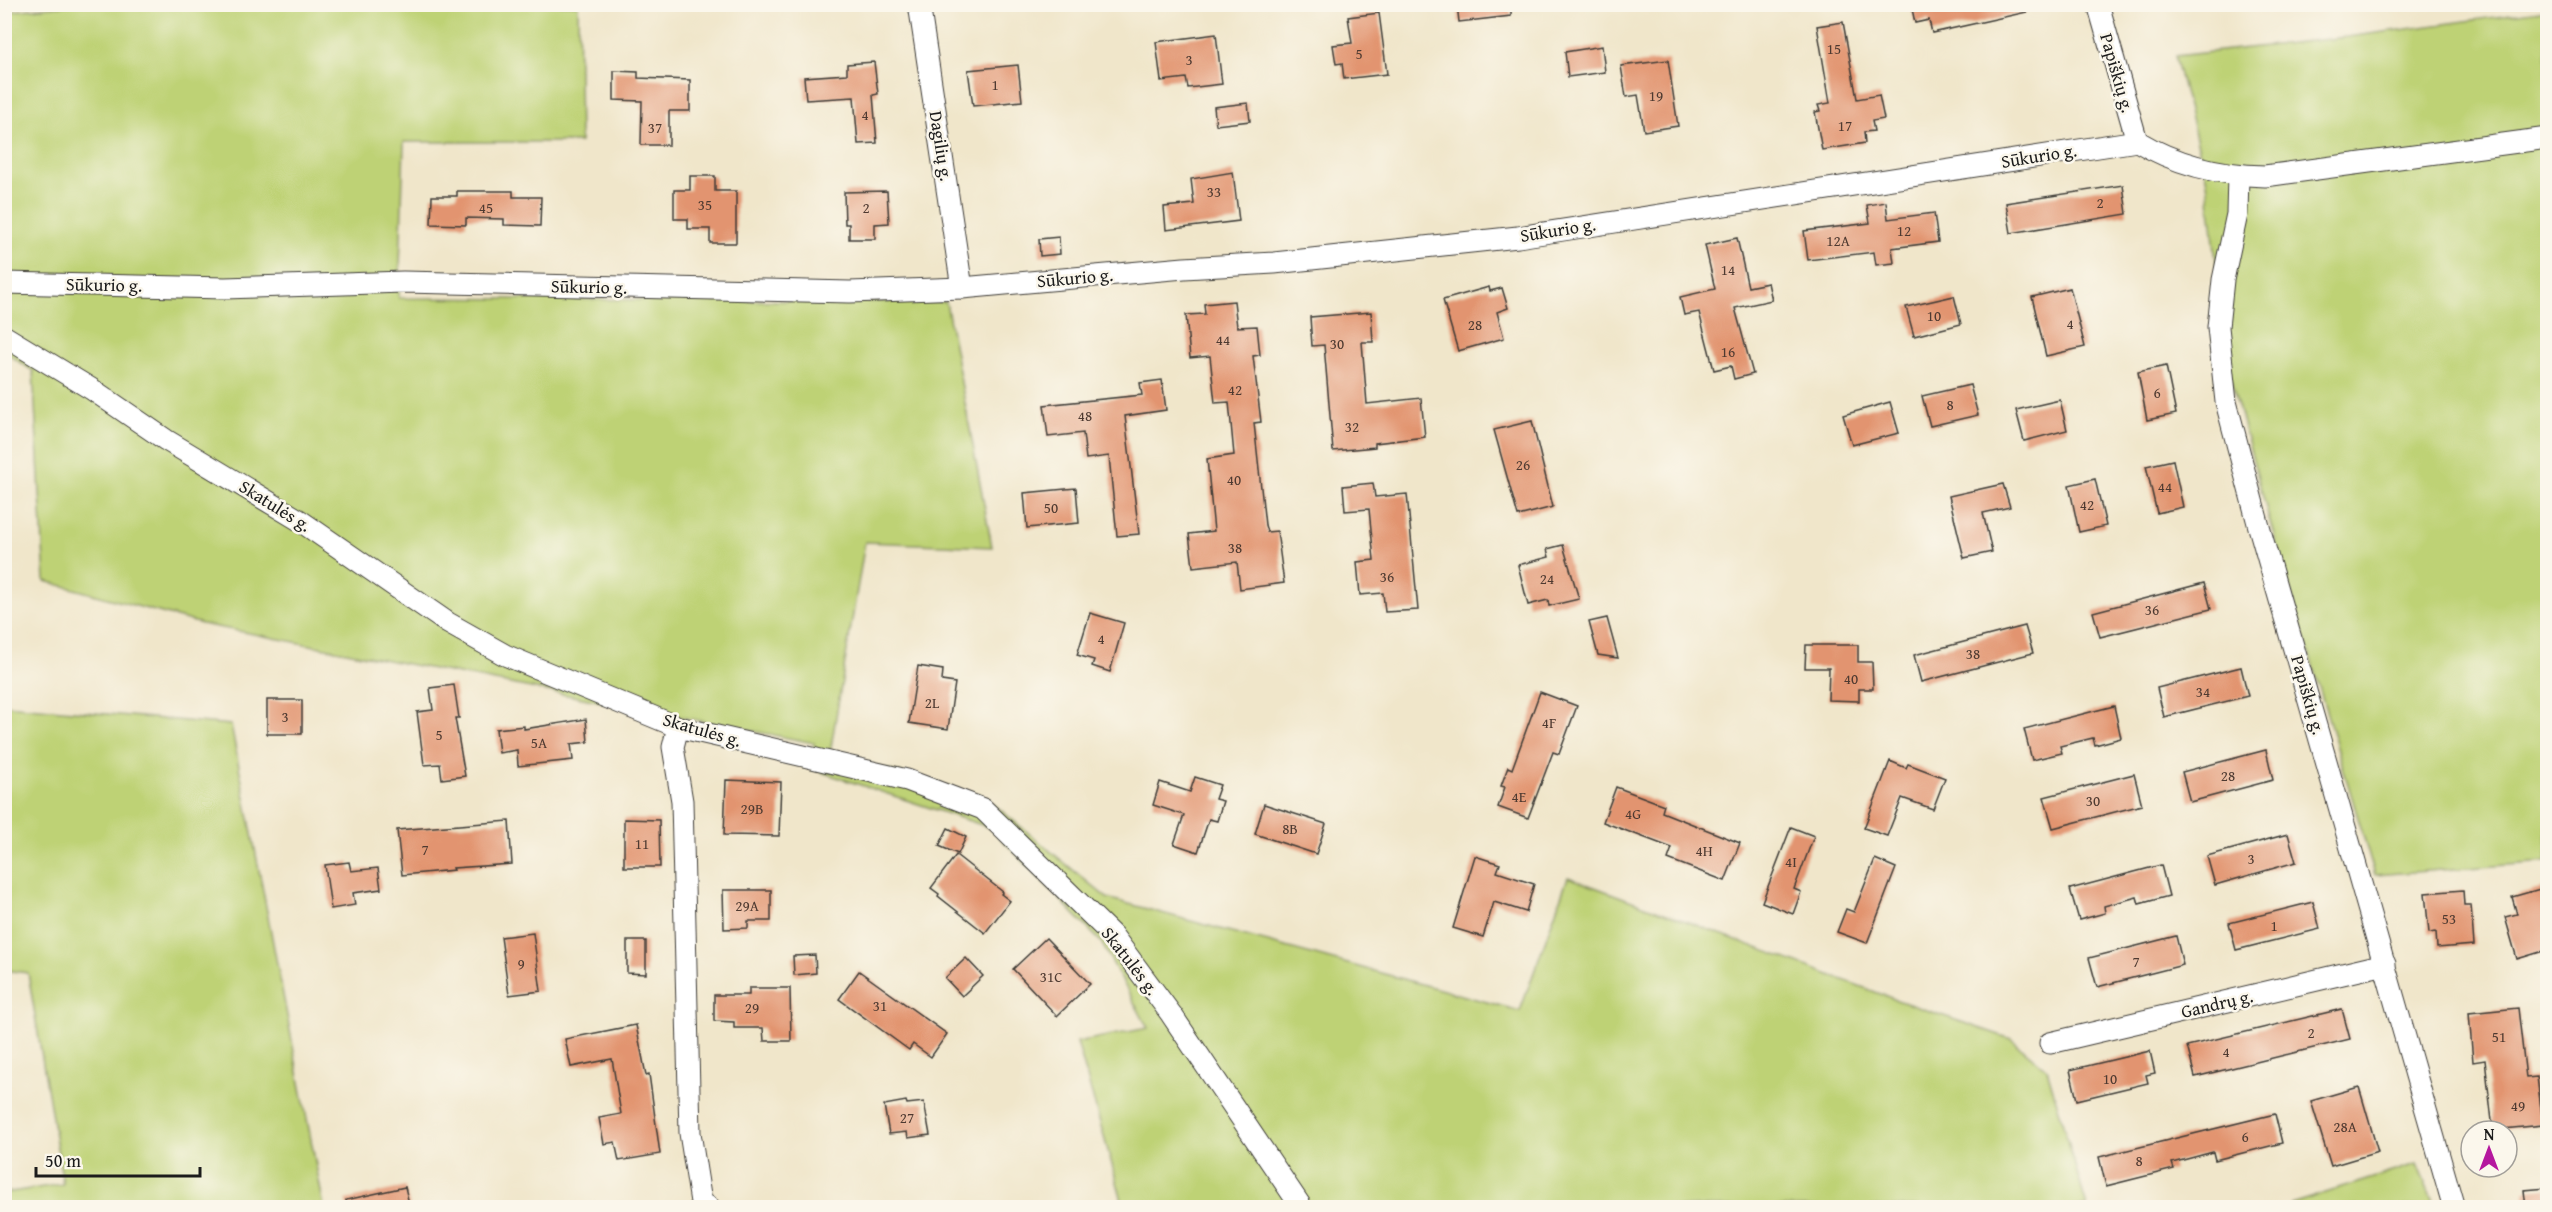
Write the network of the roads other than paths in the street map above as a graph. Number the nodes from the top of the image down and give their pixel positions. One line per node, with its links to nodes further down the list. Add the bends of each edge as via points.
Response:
1 (919, 4): 7 (street, Dagilių g.)
2 (2098, 4): 4 (street, Papiškių g.)
3 (2547, 138): 5 (street, via 2265,177)
4 (2136, 141): 5 (street, via 2163,157); 7 (street, Sūkurio g., via 1507,238 1274,263)
5 (2238, 176): 10 (street, Papiškių g., via 2237,214 2217,327 2226,402)
6 (4, 283): 7 (street, Sūkurio g., via 225,288 403,282 850,292)
7 (962, 288)
8 (4, 336): 9 (street, Skatulės g., via 299,520 448,623 504,655)
9 (678, 727): 12 (street, via 673,747 682,801 690,1133 701,1202); 13 (street, Skatulės g., via 907,780 983,809 1113,936 1171,1014)
10 (2385, 964): 11 (street, Gandrų g.); 14 (street, Papiškių g.)
11 (2050, 1043)
12 (710, 1208)
13 (1302, 1208)
14 (2454, 1208)

